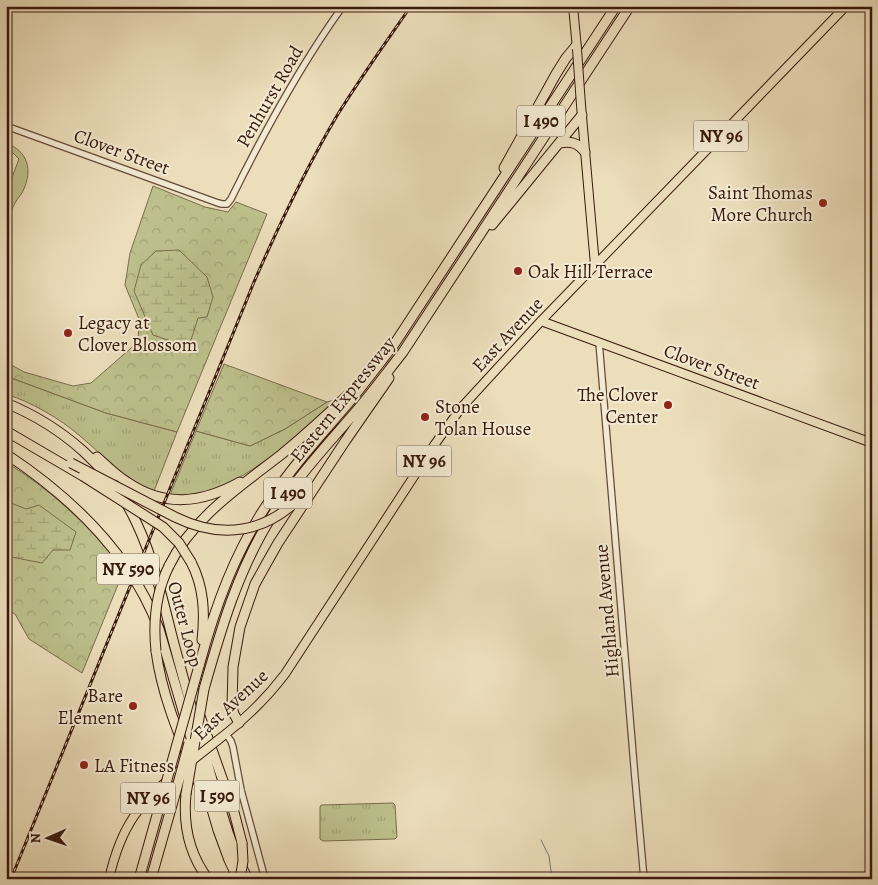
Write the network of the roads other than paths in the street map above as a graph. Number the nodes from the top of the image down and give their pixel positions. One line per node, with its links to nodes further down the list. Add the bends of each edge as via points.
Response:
1 (343, 6): 11 (street, Penhurst Road, via 292,83)
2 (573, 6): 6 (main road)
3 (616, 6): 12 (highway, Eastern Expressway / I 490)
4 (630, 6): 13 (highway, Eastern Expressway / I 490)
5 (846, 6): 14 (main road, East Avenue / NY 96)
6 (576, 47): 7 (main road, bridge); 12 (highway, via 556,74)
7 (582, 110): 9 (highway); 10 (main road)
8 (6, 126): 11 (street, Clover Street)
9 (560, 143): 10 (highway, via 575,143); 13 (highway)
10 (585, 152): 14 (main road)
11 (227, 204)
12 (466, 235): 18 (highway, Eastern Expressway / I 490)
13 (465, 258): 16 (highway, Eastern Expressway / I 490)
14 (595, 265): 15 (main road, East Avenue / NY 96)
15 (541, 321): 17 (main road, Clover Street); 30 (main road, East Avenue / NY 96, via 455,416 285,674)
16 (421, 325): 22 (highway); 28 (highway, Eastern Expressway / I 490, via 378,384 300,477 268,523 232,596)
17 (599, 342): 23 (main road, Clover Street); 43 (street, Highland Avenue)
18 (395, 343): 25 (highway, via 346,397); 27 (highway, Eastern Expressway / I 490, via 288,474 256,520 225,584)
19 (6, 403): 20 (highway, Outer Loop / NY 590)
20 (53, 427): 25 (highway, via 80,444 129,484 169,499 193,499 216,494); 26 (highway, Outer Loop / NY 590, via 96,464 130,509 146,545)
21 (6, 430): 22 (highway, bridge, via 180,519 206,528 230,530 250,528 291,506); 27 (highway, bridge, via 138,511 176,540 191,562 204,607)
22 (346, 440): 30 (highway, via 274,550 248,603 232,673 232,707)
23 (872, 442)
24 (7, 454): 31 (highway, Outer Loop / NY 590, via 77,510 111,545 135,578 159,628)
25 (268, 464): 33 (highway, bridge, via 200,521 182,543 161,584 156,609 154,628 160,675 172,716)
26 (166, 614): 29 (highway, Outer Loop / NY 590); 40 (highway, bridge, via 236,816 243,860)
27 (199, 666): 34 (highway, Eastern Expressway / I 490, bridge)
28 (204, 690): 38 (highway, Eastern Expressway / I 490, bridge); 39 (highway, bridge, via 185,816 197,862)
29 (192, 710): 41 (highway, Outer Loop / I 590, via 229,838)
30 (239, 723): 32 (main road, East Avenue / NY 96)
31 (188, 726): 33 (highway, Outer Loop / I 590)
32 (226, 734): 35 (main road, East Avenue / NY 96, bridge, via 141,806 122,836); 42 (street, via 233,745)
33 (220, 838): 40 (highway, Outer Loop / I 590)
34 (151, 839): 36 (highway); 37 (highway, Eastern Expressway / I 490)
35 (108, 879)
36 (135, 879)
37 (140, 879)
38 (152, 879)
39 (208, 879)
40 (239, 879)
41 (248, 879)
42 (264, 879)
43 (644, 879)

